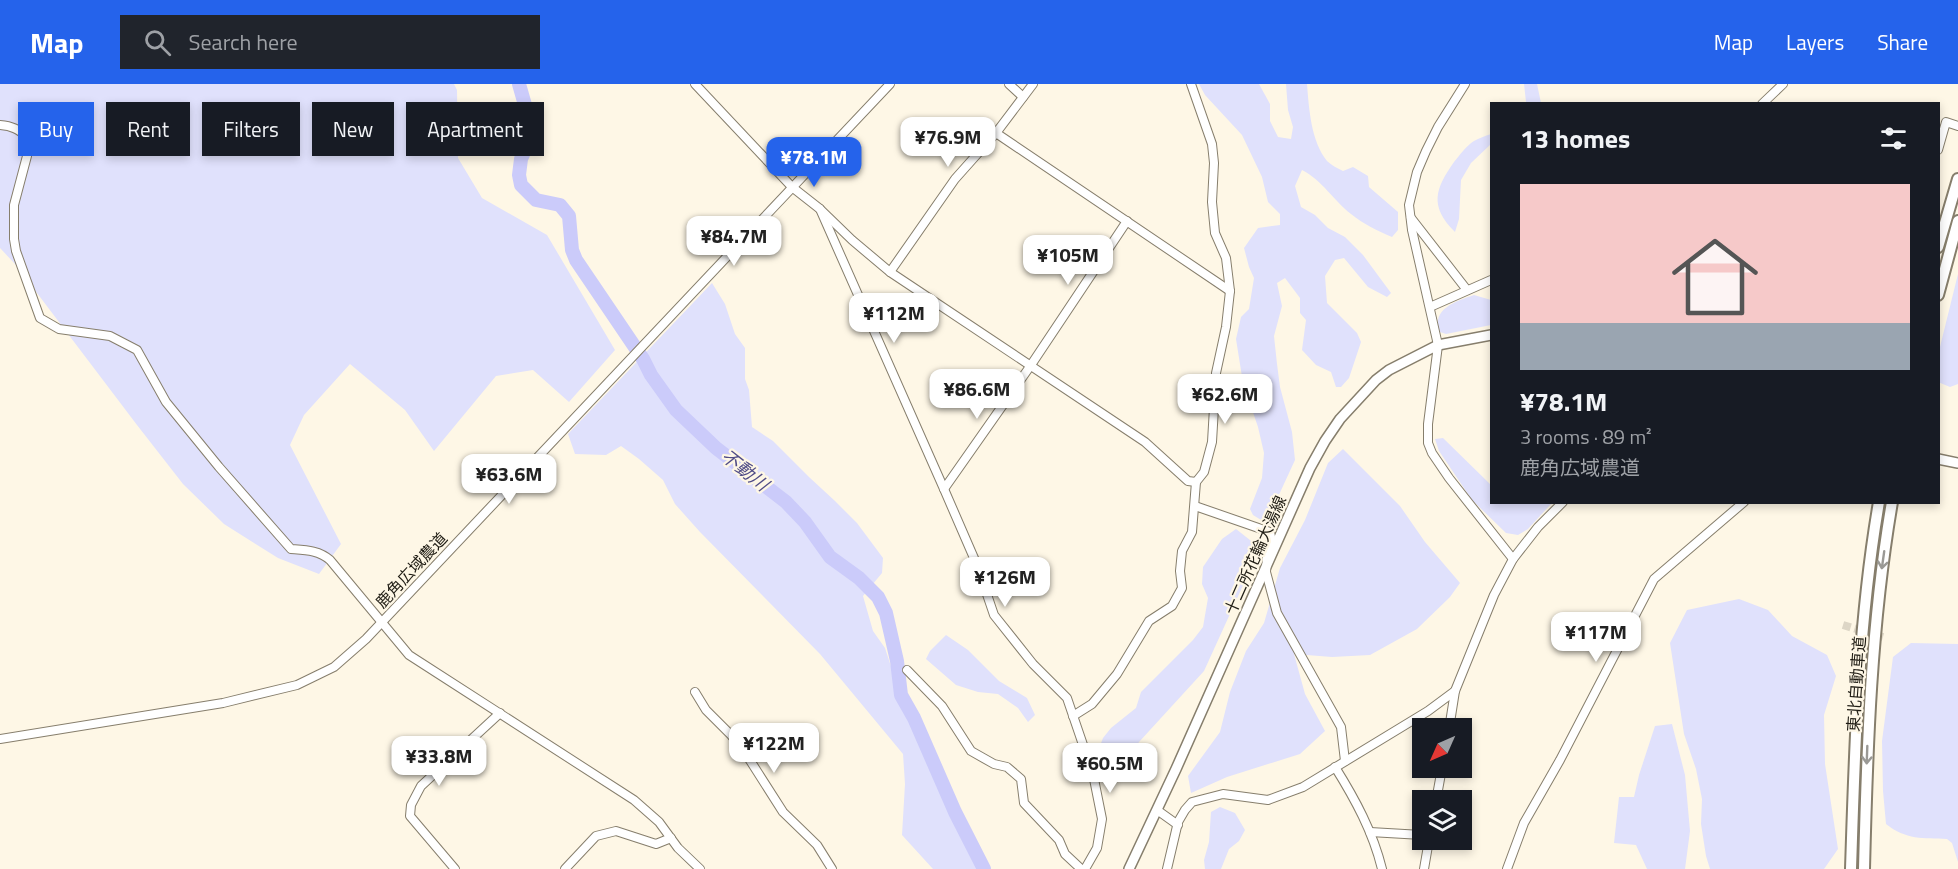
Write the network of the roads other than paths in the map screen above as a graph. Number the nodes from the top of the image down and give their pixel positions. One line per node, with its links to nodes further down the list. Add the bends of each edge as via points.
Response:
1 (694, 84): 15 (street)
2 (890, 84): 15 (street, 鹿角広域農道)
3 (1009, 84): 8 (street)
4 (1033, 84): 8 (street)
5 (1191, 84): 24 (street, via 1212,144 1215,233 1226,258)
6 (1465, 84): 17 (street, via 1438,127 1417,172)
7 (1783, 84): 9 (street)
8 (1023, 97): 12 (street)
9 (1764, 102)
10 (0, 124): 41 (street, via 27,137 27,156 14,205 14,239 40,318 59,329 110,336 137,350 166,402 282,540 291,549 323,554)
11 (1956, 126): 13 (street, via 1946,122)
12 (996, 133): 18 (street); 21 (street, via 955,179)
13 (1940, 143)
14 (1958, 179): 20 (highway)
15 (792, 187): 16 (street); 41 (street, 鹿角広域農道)
16 (820, 209): 21 (street); 33 (street)
17 (1410, 217): 25 (street); 26 (street)
18 (1127, 221): 24 (street); 29 (street)
19 (1958, 222): 23 (highway)
20 (1940, 240)
21 (890, 272): 29 (street)
22 (1490, 280): 25 (street)
23 (1940, 288)
24 (1230, 291): 32 (street, via 1216,373 1212,442 1204,472)
25 (1467, 291): 26 (street)
26 (1430, 307): 28 (street)
27 (1490, 335): 28 (main road, 十二所花輪大湯線)
28 (1438, 345): 39 (street, via 1428,443 1449,478); 40 (main road, 十二所花輪大湯線, via 1389,370 1340,419 1310,468)
29 (1031, 365): 32 (street, via 1145,442 1188,481); 33 (street)
30 (1940, 459): 31 (main road)
31 (1958, 463)
32 (1196, 482): 37 (street)
33 (944, 489): 46 (street, via 994,615 1067,699)
34 (1561, 504): 39 (street)
35 (1879, 504): 67 (highway, 東北自動車道, via 1857,699)
36 (1892, 504): 68 (highway, 東北自動車道, one-way to 68, via 1870,689)
37 (1195, 506): 40 (street, via 1270,532); 46 (street, via 1192,532 1182,551 1182,588 1172,606 1149,621 1118,674 1092,704)
38 (1734, 506): 66 (street, via 1654,579 1524,823)
39 (1513, 559): 43 (street)
40 (1266, 567): 49 (street, via 1277,613 1341,727); 51 (main road, 十二所花輪大湯線)
41 (382, 621): 45 (street, via 409,655); 48 (street, 鹿角広域農道, via 334,667 297,685 223,702)
42 (907, 670): 61 (street, via 942,705 971,751 1006,767 1021,779 1024,803 1059,840 1065,854)
43 (1455, 691): 47 (street); 49 (street)
44 (695, 692): 60 (street, via 746,754 783,812 816,845)
45 (500, 713): 55 (street, via 634,800); 57 (street, via 421,786 411,805 410,816)
46 (1073, 716): 61 (street, via 1093,774 1102,819 1097,848)
47 (1451, 718)
48 (0, 740)
49 (1345, 761): 50 (street)
50 (1335, 767): 52 (street, via 1303,787 1268,800 1223,794 1192,802); 53 (street)
51 (1157, 810): 52 (street); 62 (main road, 十二所花輪大湯線)
52 (1178, 825): 63 (street)
53 (1370, 832): 54 (street); 64 (street)
54 (1412, 834)
55 (671, 838): 58 (street, via 656,844 616,831 596,836); 59 (street)
56 (1427, 850): 65 (street)
57 (455, 869)
58 (565, 869)
59 (700, 869)
60 (832, 869)
61 (1083, 869)
62 (1129, 869)
63 (1167, 869)
64 (1382, 869)
65 (1424, 869)
66 (1507, 869)
67 (1851, 869)
68 (1864, 869)

